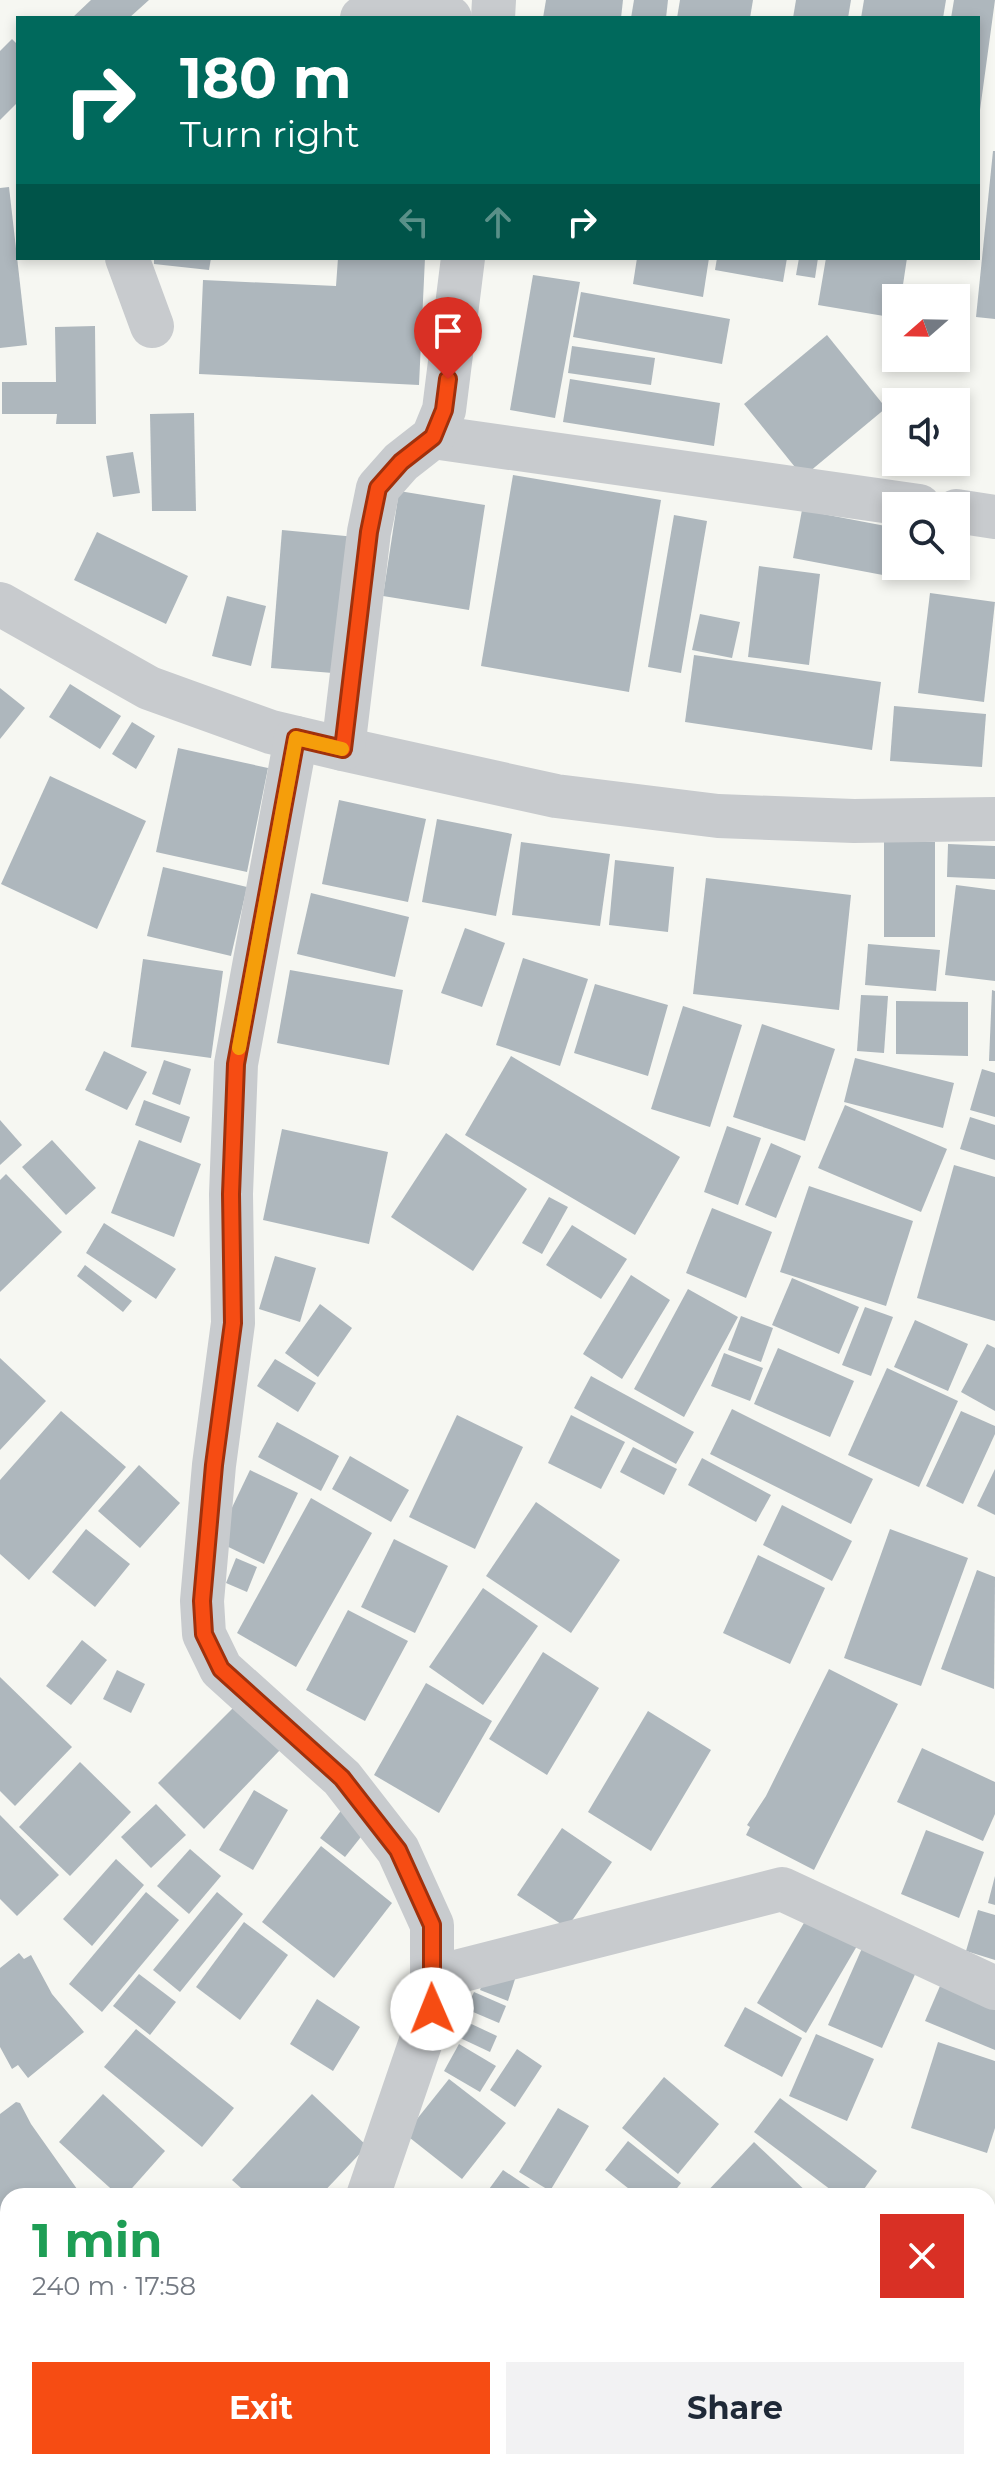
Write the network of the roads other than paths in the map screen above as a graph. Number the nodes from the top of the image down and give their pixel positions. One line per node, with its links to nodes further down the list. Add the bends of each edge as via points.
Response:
1 (369, 16): 2 (street, via 390,10)
2 (435, 16)
3 (128, 260): 5 (street)
4 (463, 260): 6 (street, via 444,410)
5 (152, 326)
6 (433, 437): 7 (street); 12 (street, via 378,488)
7 (882, 501)
8 (970, 513): 9 (street)
9 (995, 517)
10 (0, 604): 11 (street, via 149,688)
11 (296, 738): 12 (street); 14 (street, via 236,1064 233,1323 214,1465 204,1634 221,1669 342,1778 398,1850 432,1925)
12 (343, 749): 13 (street, via 556,796 718,816)
13 (995, 819)
14 (432, 1978): 15 (street, via 782,1889); 16 (street, via 432,2009)
15 (995, 1988)
16 (371, 2188)

